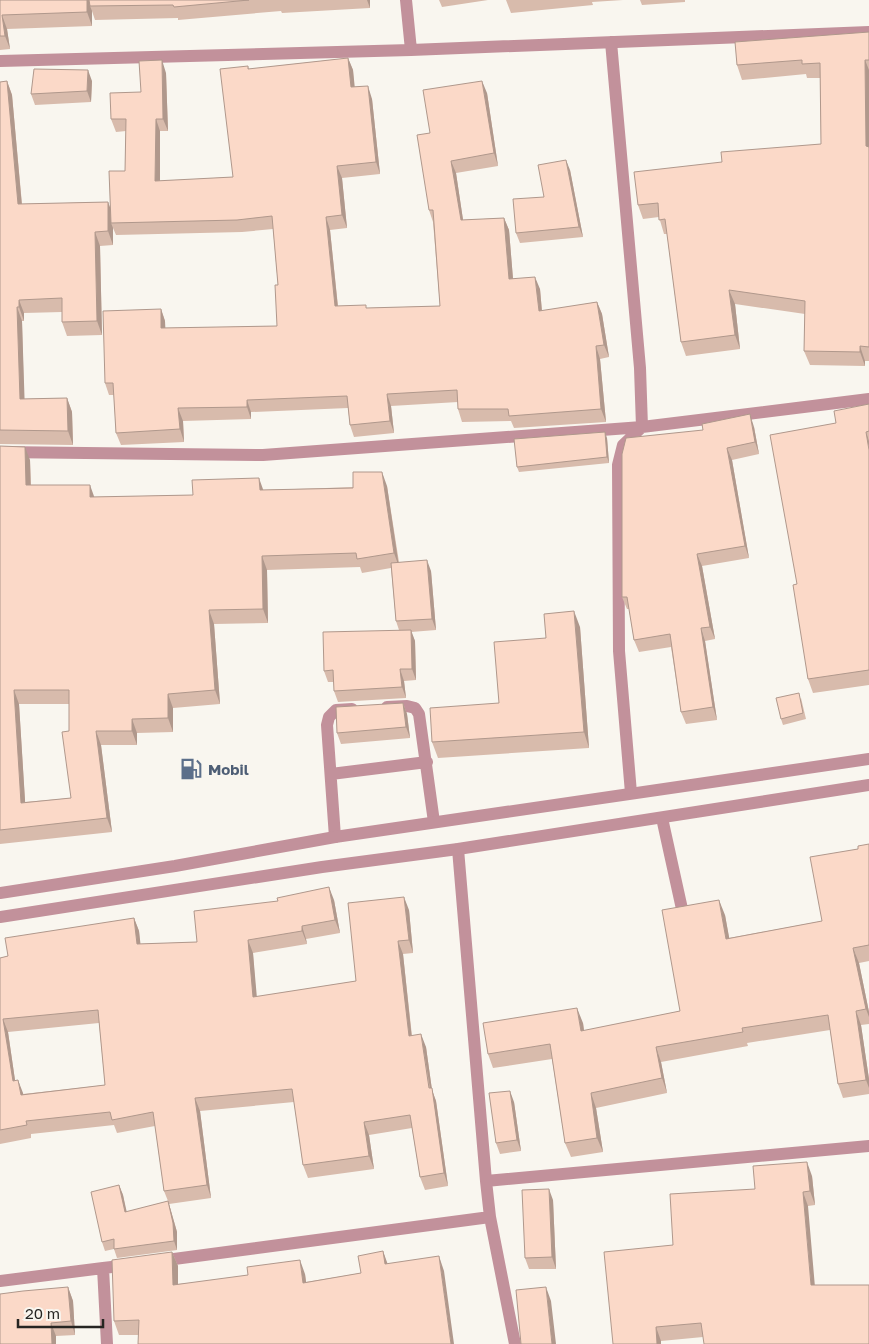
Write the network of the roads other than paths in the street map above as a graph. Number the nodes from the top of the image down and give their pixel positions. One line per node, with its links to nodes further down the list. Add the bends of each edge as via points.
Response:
1 (406, 0): 4 (street)
2 (869, 32): 3 (street)
3 (611, 42): 4 (street); 7 (street, via 640,368)
4 (412, 50): 5 (street)
5 (0, 61)
6 (869, 399): 7 (street)
7 (642, 427): 8 (street, via 263,454); 13 (street, via 623,445 618,465 619,651)
8 (0, 452)
9 (869, 759): 13 (street)
10 (427, 762): 11 (street); 11 (street, via 419,714 415,708 336,710 327,725); 15 (street)
11 (331, 774): 16 (street)
12 (869, 785): 14 (street)
13 (631, 793): 15 (street)
14 (662, 818): 17 (street); 19 (street)
15 (434, 822): 16 (street)
16 (335, 837): 18 (street)
17 (458, 849): 20 (street); 22 (street)
18 (0, 893)
19 (682, 909)
20 (0, 917)
21 (869, 1146): 22 (street)
22 (486, 1181): 23 (street)
23 (490, 1217): 24 (street); 27 (street)
24 (103, 1268): 25 (street); 26 (street)
25 (0, 1280)
26 (107, 1344)
27 (515, 1344)

